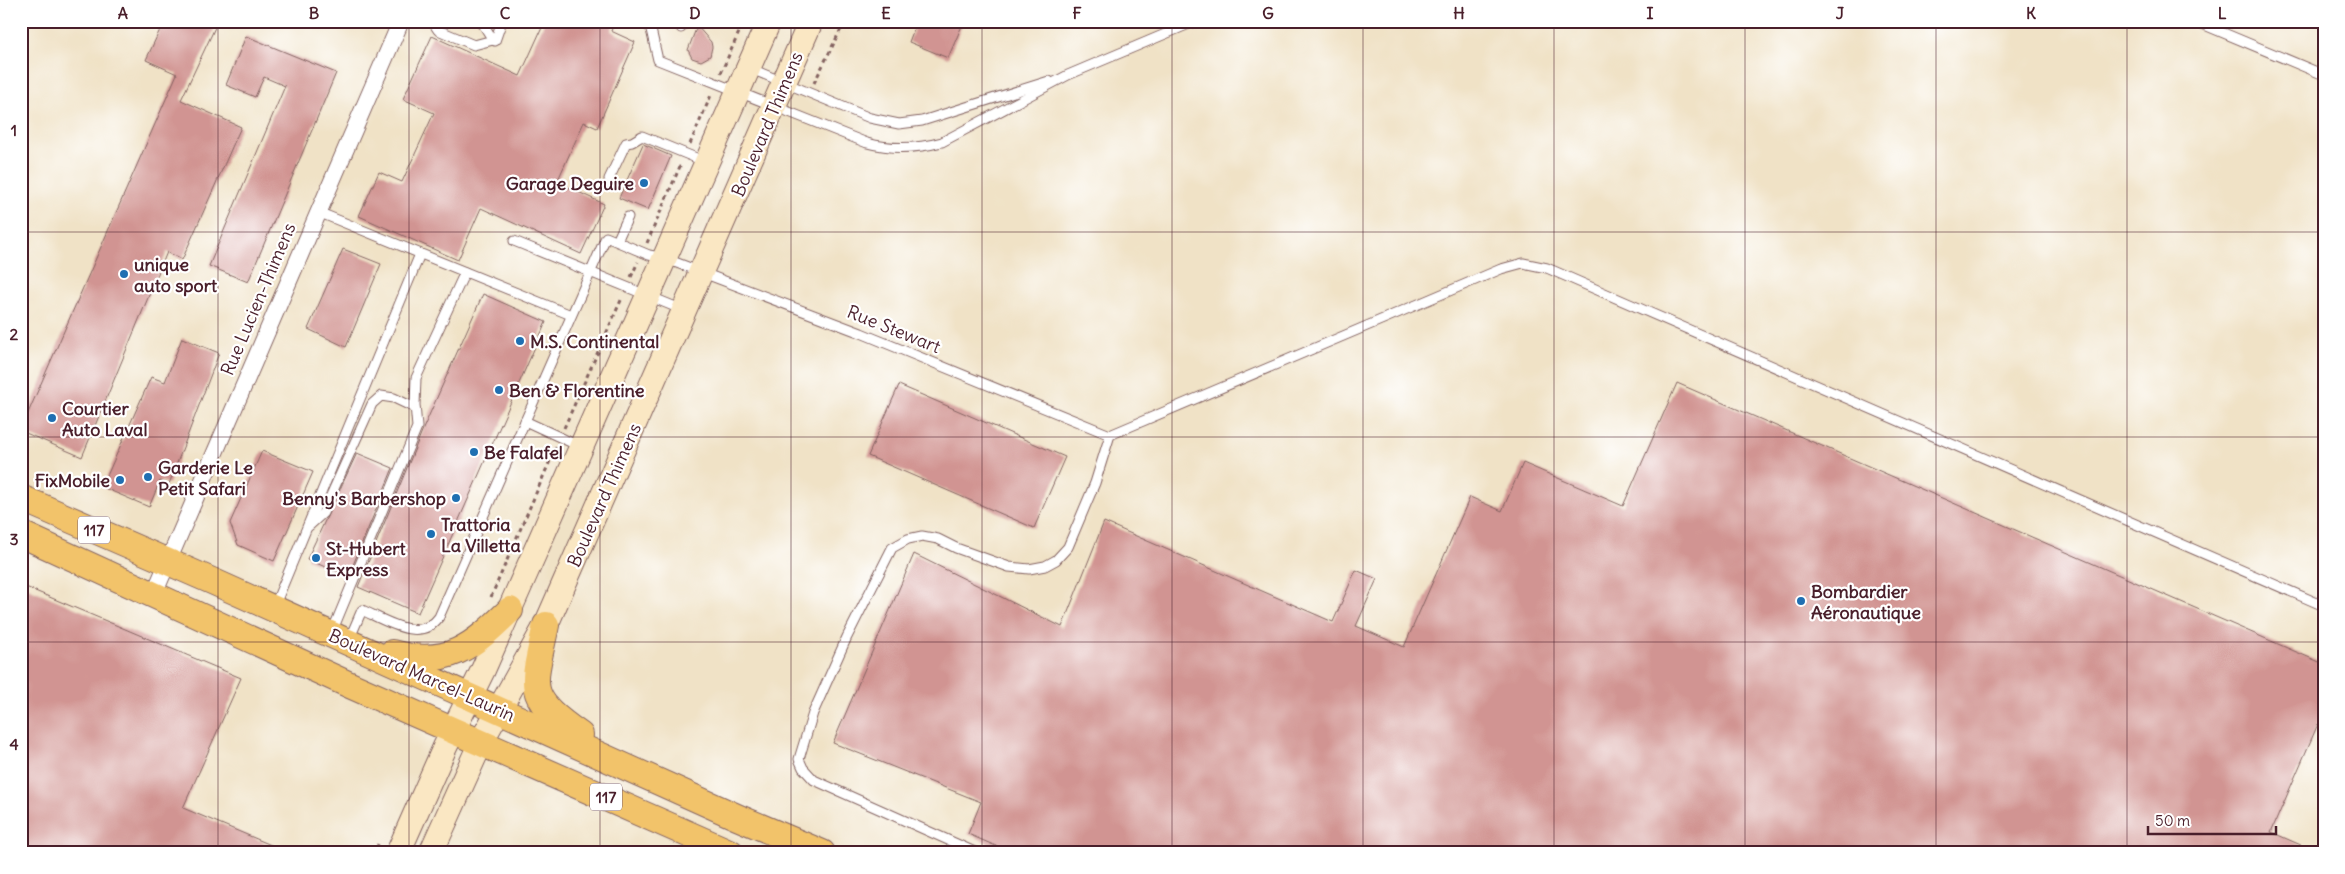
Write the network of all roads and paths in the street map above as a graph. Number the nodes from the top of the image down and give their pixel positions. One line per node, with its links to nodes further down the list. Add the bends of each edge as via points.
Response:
1 (401, 21): 26 (street, Rue Lucien-Thimens)
2 (432, 21): 12 (lane, via 438,30 474,45)
3 (477, 21): 12 (lane, via 483,24)
4 (502, 21): 12 (lane, via 496,40)
5 (649, 21): 19 (lane, via 658,60)
6 (744, 21): 13 (path)
7 (769, 21): 14 (street)
8 (812, 21): 18 (street, Boulevard Thimens)
9 (845, 21): 15 (path, Boulevard Thimens)
10 (1196, 21): 16 (lane)
11 (2195, 21): 17 (lane)
12 (493, 40)
13 (724, 67)
14 (749, 68): 18 (lane); 19 (street)
15 (822, 71)
16 (1068, 75): 18 (lane, via 922,121 899,124 870,118); 21 (lane, via 956,136 911,148 885,148 867,143)
17 (2324, 75)
18 (784, 82): 21 (street, Boulevard Thimens)
19 (738, 92): 21 (lane); 23 (street)
20 (712, 94): 22 (path)
21 (775, 106): 35 (street, Boulevard Thimens)
22 (690, 144)
23 (706, 162): 25 (lane, via 642,136 626,143); 30 (street)
24 (681, 163): 30 (path)
25 (608, 179)
26 (318, 212): 31 (lane); 50 (street, Rue Lucien-Thimens)
27 (628, 217): 29 (lane)
28 (514, 241): 34 (lane)
29 (617, 242): 30 (lane, Rue Stewart, via 648,255); 34 (lane, via 606,237)
30 (655, 252): 35 (lane, Rue Stewart); 37 (street)
31 (420, 254): 33 (lane); 48 (lane)
32 (639, 260): 36 (path)
33 (465, 272): 40 (lane); 41 (lane, via 416,378)
34 (590, 272): 37 (lane); 40 (lane)
35 (702, 273): 39 (street, Boulevard Thimens); 44 (lane, Rue Stewart, via 861,332)
36 (631, 278)
37 (648, 296): 39 (lane); 45 (street)
38 (621, 299): 43 (path)
39 (686, 312): 55 (street, Boulevard Thimens)
40 (572, 314): 42 (lane)
41 (415, 408): 48 (lane, via 381,396 372,404 323,513); 56 (lane, via 417,427)
42 (525, 421): 45 (lane); 56 (lane, via 435,622 425,629 410,630 362,610)
43 (566, 424)
44 (1110, 434): 52 (lane, via 1501,269 1522,263 1547,268); 66 (lane, via 1095,483 1068,547 1045,566 1028,569 1009,567 938,539 922,536 892,548 846,637 799,759 814,780)
45 (581, 447): 53 (street)
46 (554, 451): 53 (path)
47 (21, 498): 50 (main road, Boulevard Marcel-Laurin / 117)
48 (306, 528): 54 (lane)
49 (21, 534): 51 (main road, 117)
50 (167, 562): 51 (street, Rue Lucien-Thimens); 54 (main road, Boulevard Marcel-Laurin / 117)
51 (154, 594): 59 (main road, 117)
52 (2324, 606)
53 (499, 607): 56 (main road, via 470,646 437,657 406,657); 57 (street)
54 (273, 608): 56 (main road, Boulevard Marcel-Laurin / 117)
55 (546, 625): 58 (street, Boulevard Thimens); 61 (main road, via 534,684 540,699 553,716)
56 (339, 638): 57 (main road, Boulevard Marcel-Laurin / 117)
57 (470, 698): 58 (main road, Boulevard Marcel-Laurin / 117); 59 (street)
58 (499, 710): 60 (street, Boulevard Thimens); 61 (main road, Boulevard Marcel-Laurin / 117)
59 (454, 730): 60 (main road, 117); 62 (street)
60 (481, 742): 63 (street, Boulevard Thimens); 64 (main road, 117)
61 (621, 764): 65 (main road, Boulevard Marcel-Laurin / 117)
62 (398, 853)
63 (431, 853)
64 (731, 853)
65 (822, 853)
66 (977, 853)

